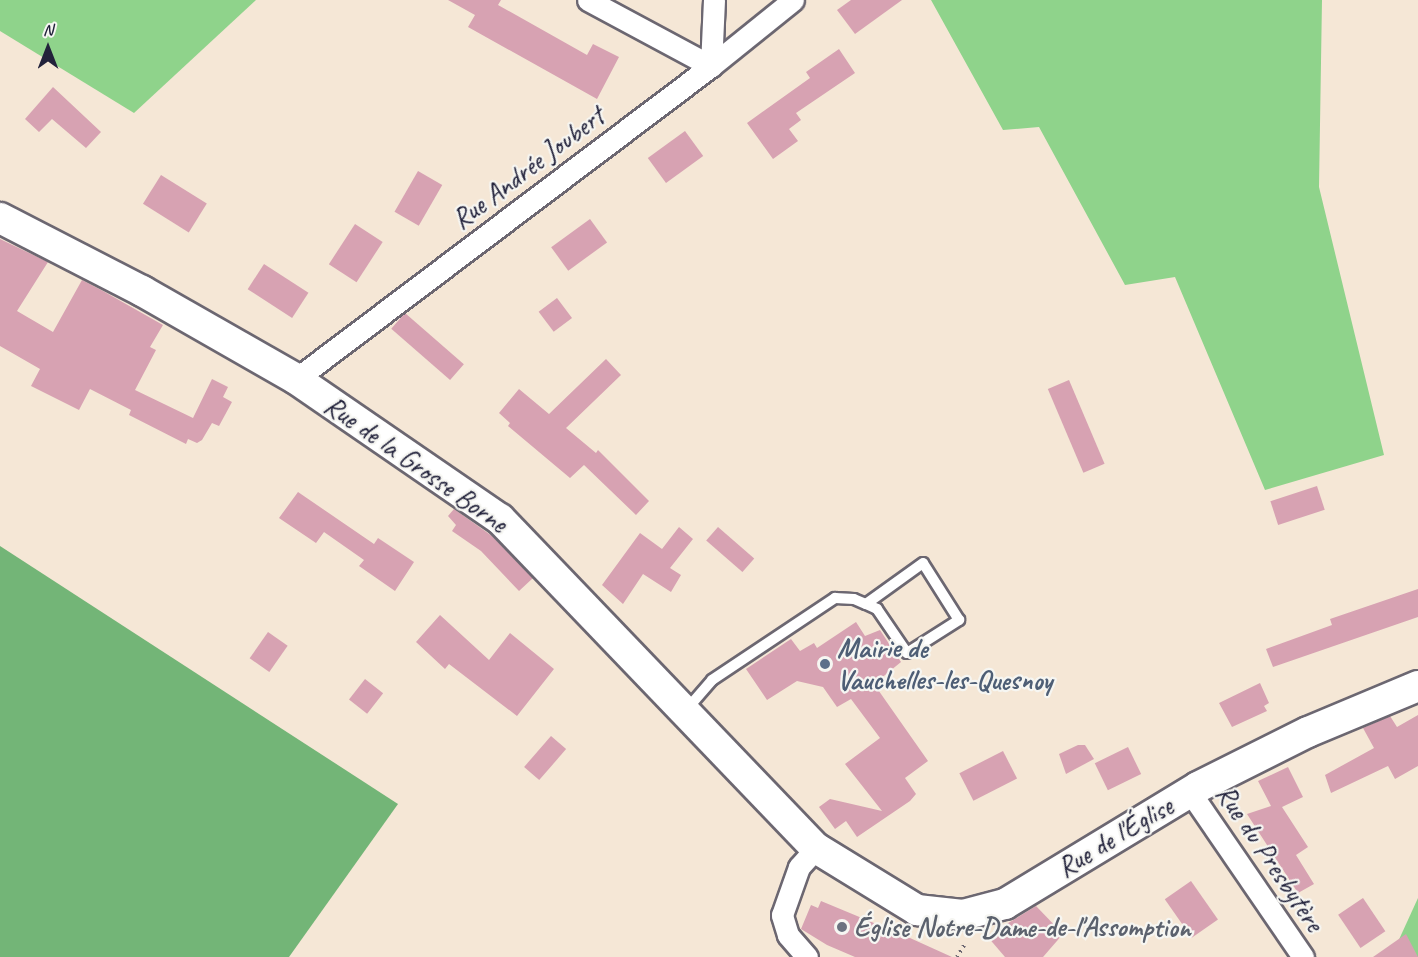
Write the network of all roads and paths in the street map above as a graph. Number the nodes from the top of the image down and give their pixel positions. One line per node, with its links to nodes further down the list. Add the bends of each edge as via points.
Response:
1 (588, 0): 4 (street)
2 (714, 0): 4 (street)
3 (793, 0): 4 (street, Rue Andrée Joubert)
4 (711, 66): 6 (street, Rue Andrée Joubert)
5 (0, 218): 6 (street, Rue de la Grosse Borne, via 142,291)
6 (296, 379): 9 (street, Rue de la Grosse Borne, via 500,519)
7 (866, 604): 7 (lane, via 877,609 907,653 958,620 923,563); 9 (lane, via 835,598 712,680)
8 (1418, 686): 10 (street, Rue de l'Église, via 1308,732)
9 (685, 712): 11 (street, Rue de la Grosse Borne)
10 (1190, 792): 11 (street, Rue de l'Église, via 1005,904 963,915 917,910); 13 (street, Rue du Presbytère)
11 (816, 848): 12 (street, via 799,867 782,915 788,935)
12 (807, 957)
13 (1303, 957)

